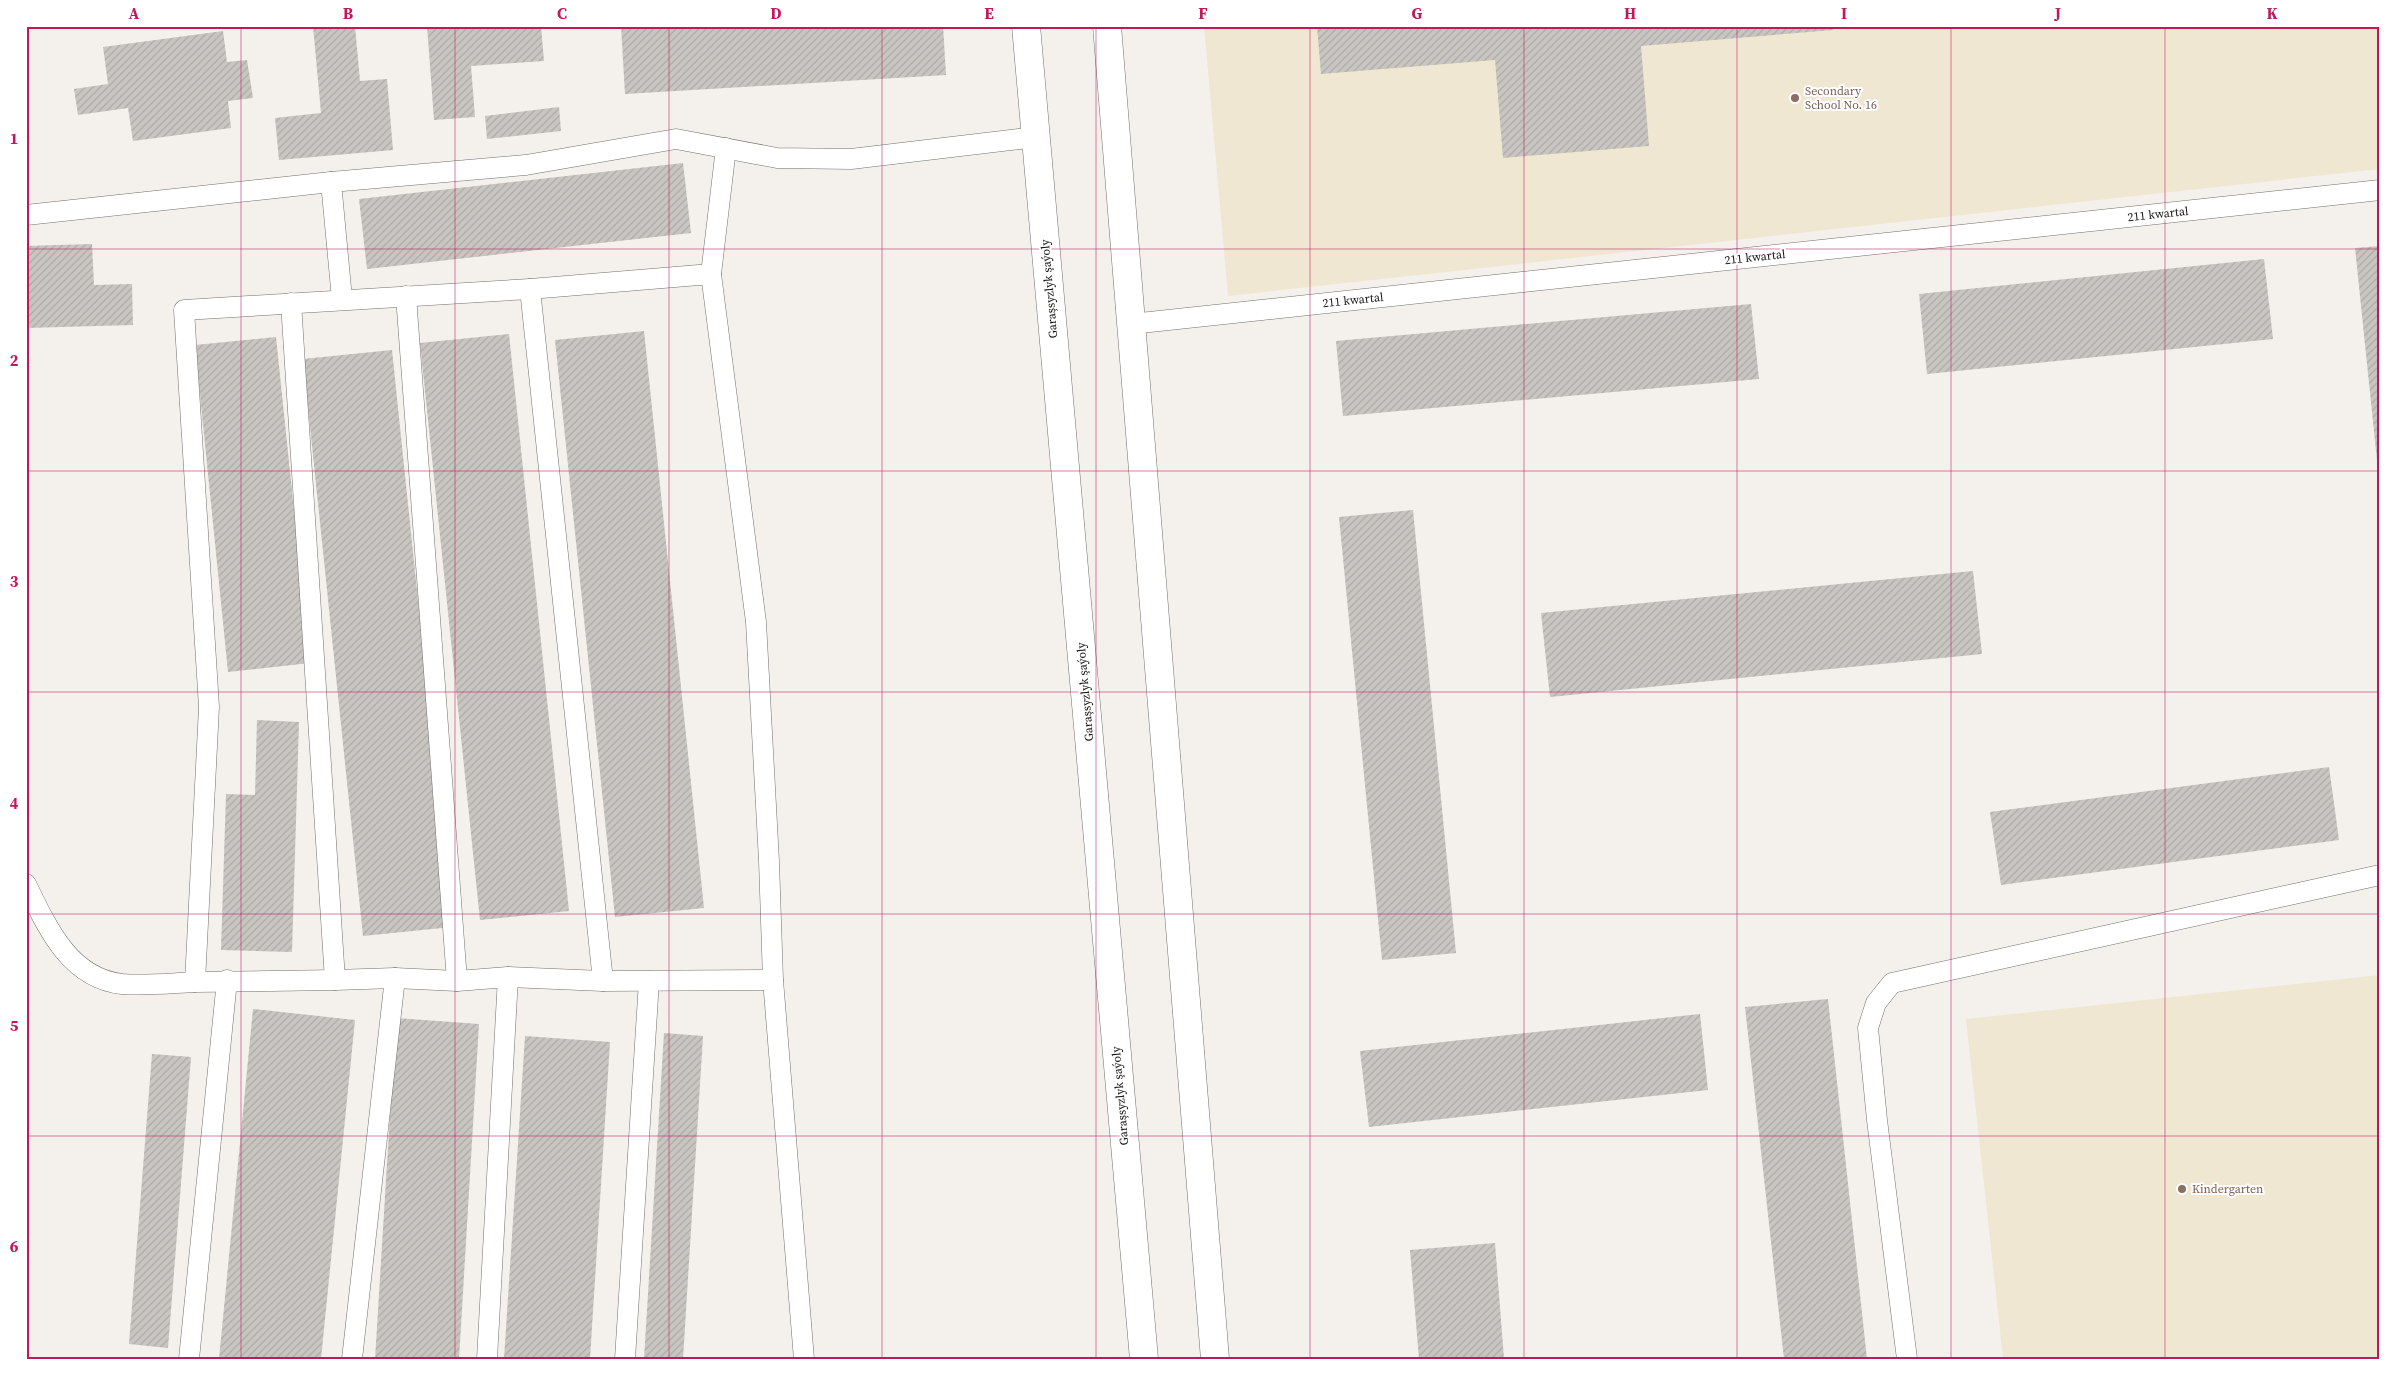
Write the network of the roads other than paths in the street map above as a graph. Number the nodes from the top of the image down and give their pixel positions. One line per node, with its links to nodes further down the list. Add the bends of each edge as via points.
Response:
1 (1026, 26): 3 (main road, Garaşsyzlyk şaýoly)
2 (1107, 26): 13 (main road)
3 (1036, 137): 4 (lane, via 852,159 777,158); 30 (main road, Garaşsyzlyk şaýoly)
4 (726, 148): 5 (lane, via 676,138 526,164); 8 (lane)
5 (331, 182): 7 (lane); 11 (lane)
6 (2380, 190): 13 (lane, 211 kwartal)
7 (26, 216)
8 (711, 274): 9 (lane); 20 (lane, via 756,622)
9 (530, 289): 10 (lane); 22 (lane)
10 (406, 296): 11 (lane); 21 (lane)
11 (342, 299): 12 (lane)
12 (291, 303): 19 (lane); 24 (lane, via 184,310 209,707)
13 (1131, 324): 31 (main road)
14 (2380, 875): 32 (lane, via 1892,984 1876,1003 1868,1028)
15 (26, 884): 24 (lane, via 46,926 74,962 94,977 122,984)
16 (508, 977): 21 (lane); 22 (lane); 27 (lane)
17 (395, 978): 19 (lane); 21 (lane); 26 (lane)
18 (227, 980): 19 (lane); 24 (lane); 25 (lane)
19 (335, 980)
20 (773, 980): 23 (lane); 29 (lane)
21 (457, 981)
22 (603, 981): 23 (lane)
23 (649, 981): 28 (lane)
24 (195, 982)
25 (188, 1359)
26 (352, 1359)
27 (487, 1359)
28 (625, 1359)
29 (804, 1359)
30 (1144, 1359)
31 (1215, 1359)
32 (1906, 1359)

